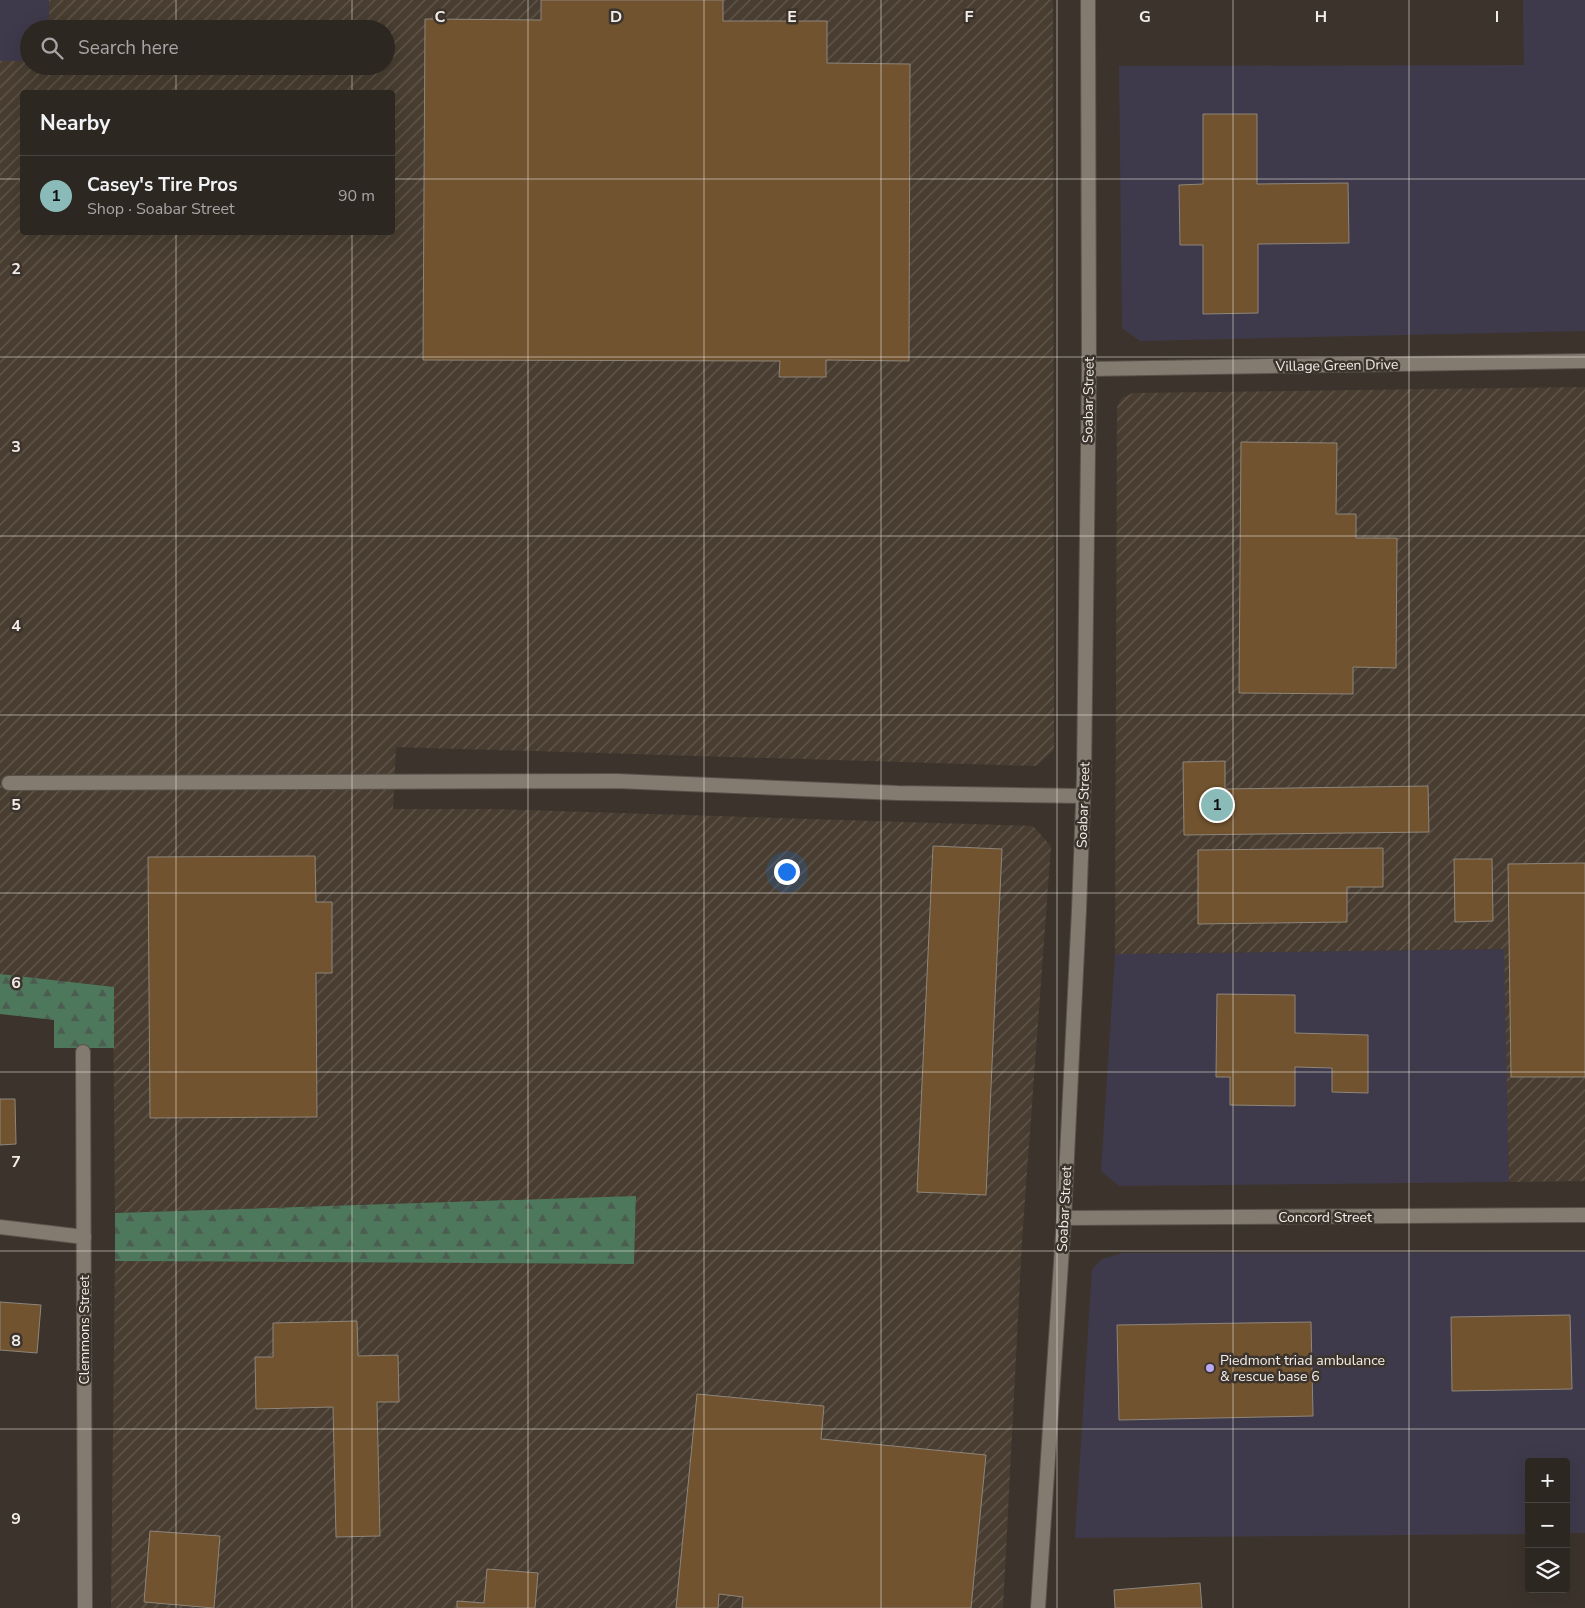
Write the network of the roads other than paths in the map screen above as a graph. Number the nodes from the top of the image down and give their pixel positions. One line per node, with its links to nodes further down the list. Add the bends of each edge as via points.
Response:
1 (1088, 0): 3 (street, Soabar Street)
2 (1585, 362): 3 (street, Village Green Drive)
3 (1089, 369): 5 (street, Soabar Street)
4 (9, 783): 5 (street, via 616,782 898,793)
5 (1083, 796): 8 (street, Soabar Street)
6 (83, 1052): 10 (street, Clemmons Street)
7 (1585, 1215): 8 (street, Concord Street)
8 (1064, 1218): 12 (street, Soabar Street)
9 (0, 1227): 10 (street)
10 (84, 1237): 11 (street, Clemmons Street)
11 (85, 1608)
12 (1038, 1608)

